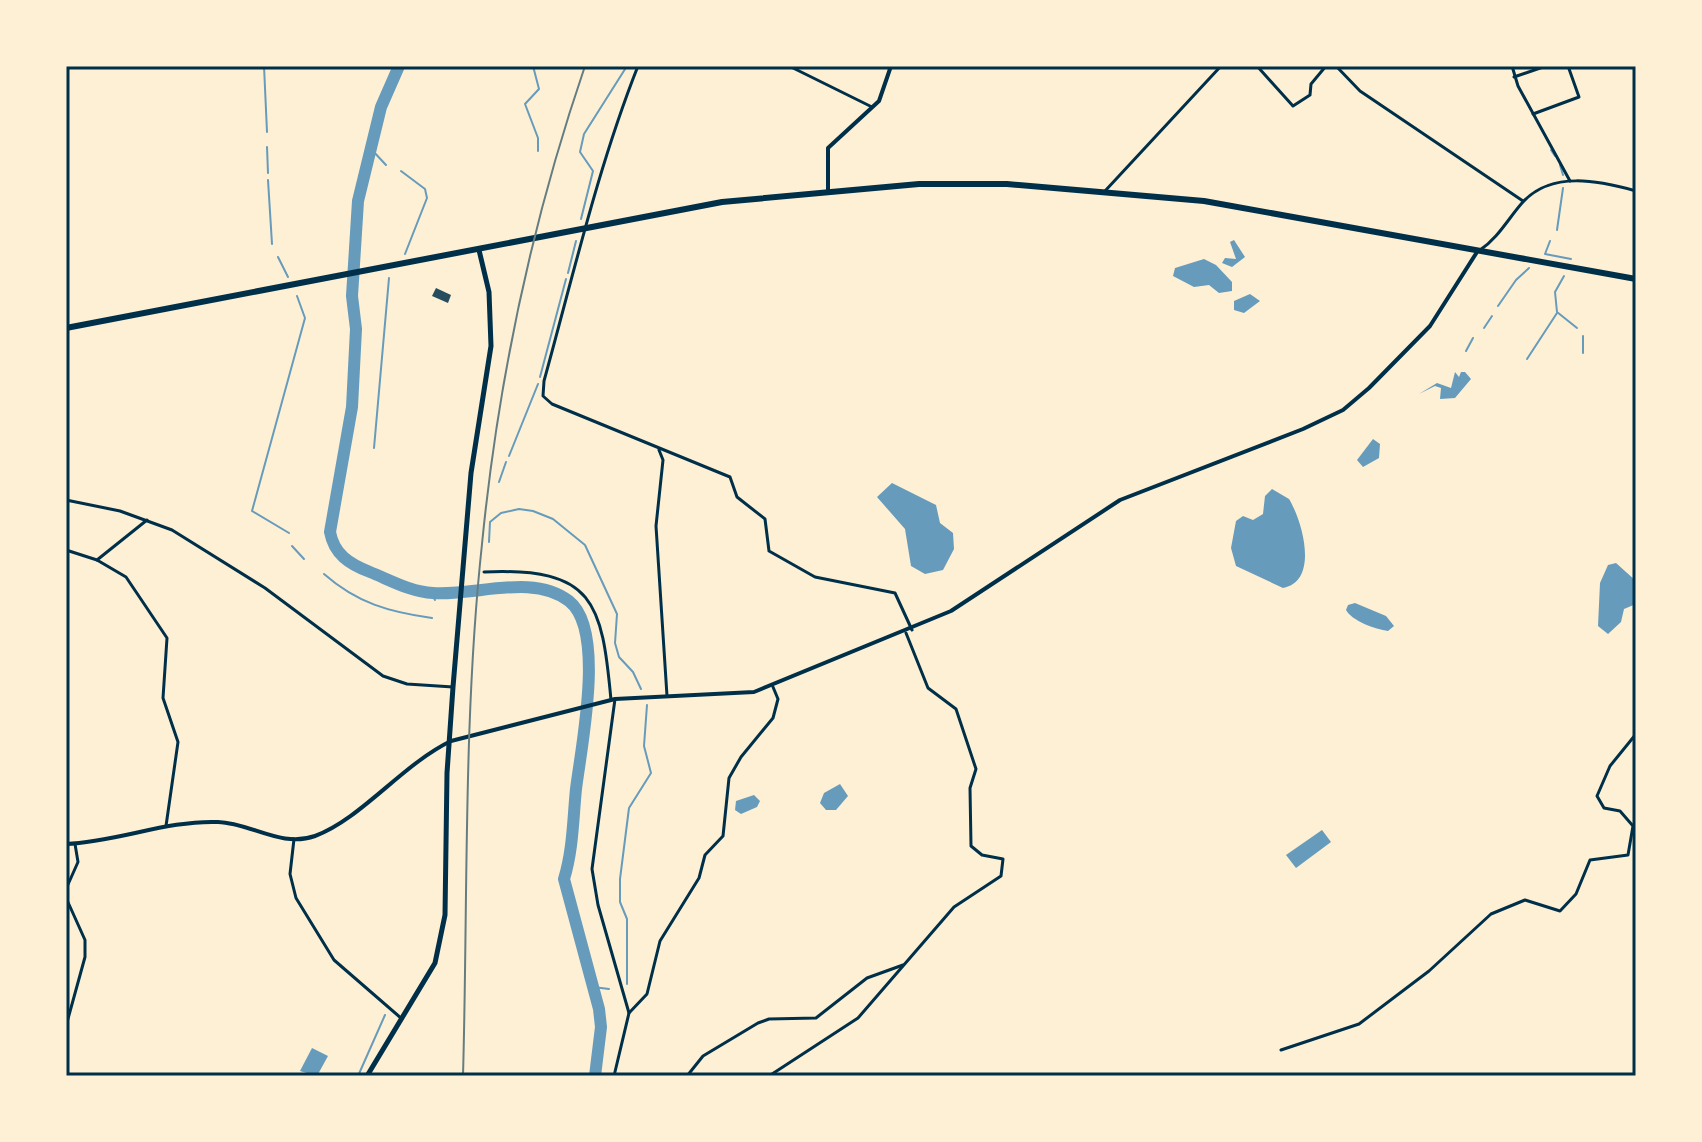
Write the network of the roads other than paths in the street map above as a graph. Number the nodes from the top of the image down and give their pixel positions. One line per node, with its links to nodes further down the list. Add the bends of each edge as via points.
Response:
1 (638, 66): 20 (street)
2 (789, 66): 13 (street)
3 (891, 66): 13 (street, via 885,90)
4 (1221, 66): 17 (street)
5 (1257, 66): 6 (street, via 1293,106 1310,95 1311,84)
6 (1326, 66)
7 (1336, 66): 19 (street, via 1360,91)
8 (1512, 66): 12 (street)
9 (1546, 66): 11 (street)
10 (1568, 66): 14 (street, via 1579,97)
11 (1536, 67): 12 (street)
12 (1514, 77): 14 (street)
13 (872, 107): 16 (street, via 828,148)
14 (1533, 114): 15 (street)
15 (1570, 181): 18 (street, via 1594,180); 19 (street, via 1541,188)
16 (828, 191): 17 (highway, via 919,184); 20 (highway, via 722,202)
17 (1105, 191): 22 (highway, via 1204,201)
18 (1636, 191)
19 (1523, 201): 22 (street)
20 (587, 230): 21 (highway); 25 (street, via 543,396)
21 (479, 250): 24 (highway); 32 (main road, via 489,292 491,346 471,473)
22 (1477, 252): 23 (highway); 31 (street, via 1430,326 1343,410 1120,500 951,611)
23 (1636, 279)
24 (66, 328)
25 (659, 450): 31 (street, via 730,477 737,497 765,519 769,551 786,564 859,589 895,593); 34 (street, via 663,460 656,526)
26 (66, 500): 27 (street)
27 (147, 520): 29 (street); 32 (street, via 232,566 374,671 407,684)
28 (66, 550): 29 (street)
29 (97, 560): 38 (street, via 131,582 167,638 163,698 178,742)
30 (484, 572): 35 (street, via 561,578 584,595 606,640)
31 (909, 631): 33 (street, via 827,660); 42 (street, via 928,688 956,709 976,769 970,788 971,846 977,853 1003,859 1004,866 1001,876 954,907)
32 (453, 687): 37 (main road)
33 (773, 687): 34 (street, via 729,696); 43 (street, via 778,699 773,718 729,778 723,836 705,855 699,878 660,941 647,994)
34 (667, 697): 35 (street)
35 (613, 700): 37 (street); 43 (street, via 592,869)
36 (1636, 734): 46 (street, via 1610,766 1597,796 1604,808 1620,811 1633,826 1628,855 1590,860 1576,894 1560,911 1525,900 1491,914 1384,1008 1359,1024)
37 (451, 741): 39 (street, via 431,750 340,822 314,836); 44 (main road, via 445,915 435,963)
38 (166, 828): 39 (street, via 218,822); 41 (street)
39 (294, 839): 44 (street, via 290,874 296,898 334,960)
40 (66, 844): 41 (street)
41 (75, 844): 45 (street, via 78,862 66,889 85,940 85,957)
42 (903, 965): 49 (street, via 867,978 816,1018 758,1023 703,1056); 50 (street, via 858,1018)
43 (629, 1013): 48 (street)
44 (402, 1019): 47 (main road)
45 (66, 1026)
46 (1281, 1050)
47 (367, 1076)
48 (614, 1076)
49 (687, 1076)
50 (769, 1076)

